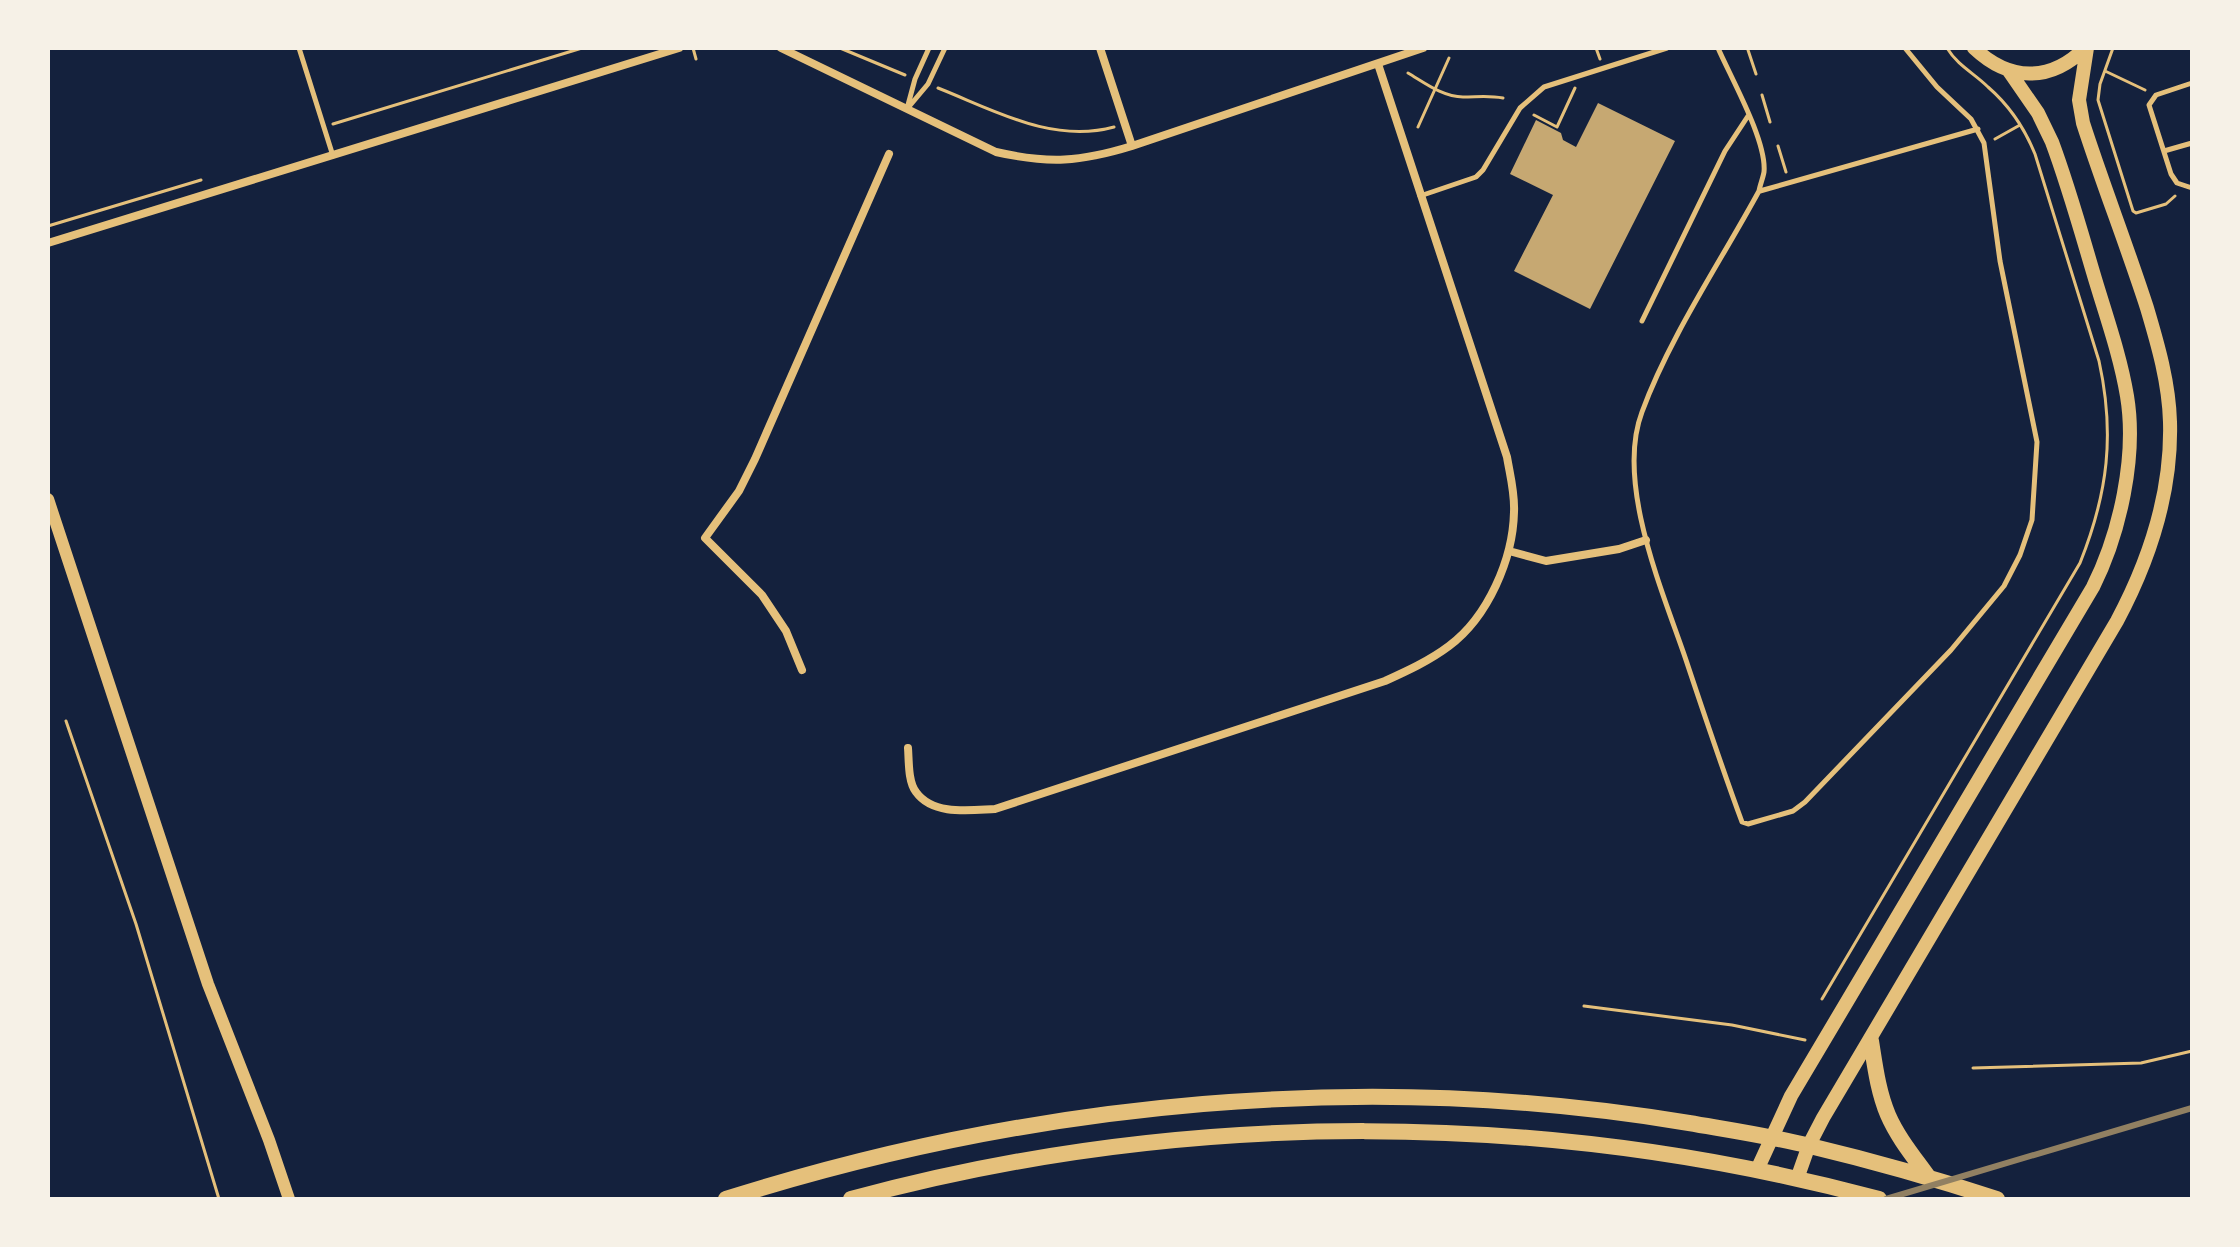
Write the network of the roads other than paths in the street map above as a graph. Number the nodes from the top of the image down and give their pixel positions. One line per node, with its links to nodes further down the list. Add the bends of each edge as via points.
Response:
1 (299, 48): 23 (lane)
2 (676, 48): 23 (street)
3 (781, 48): 16 (street)
4 (929, 48): 16 (lane)
5 (945, 48): 16 (lane, via 928,84)
6 (1100, 48): 20 (street)
7 (1423, 48): 13 (street)
8 (1667, 48): 26 (lane, via 1544,87 1520,108 1476,177)
9 (1718, 48): 17 (lane)
10 (1905, 48): 18 (lane)
11 (1974, 48): 14 (main road)
12 (2086, 48): 14 (main road, via 2045,72); 34 (main road, via 2079,100 2083,123 2131,257 2165,376 2170,422 2161,513 2137,584 2117,621)
13 (1378, 64): 20 (street); 26 (street)
14 (2009, 71): 35 (main road, via 2052,142 2119,357 2128,399 2127,476 2093,587)
15 (2192, 83): 21 (lane, via 2156,95 2149,105)
16 (906, 110): 20 (street, via 996,152 1034,160 1069,161)
17 (1748, 116): 25 (lane, via 1762,155); 28 (lane, via 1725,151)
18 (1978, 129): 25 (lane); 30 (lane, via 2037,442 2032,520 2004,586 1886,720 1793,811 1742,822)
19 (2192, 143): 21 (lane)
20 (1132, 146)
21 (2164, 151): 24 (lane, via 2171,174 2184,188)
22 (889, 154): 32 (street, via 755,459 705,538 770,605)
23 (333, 156): 27 (street)
24 (2192, 188)
25 (1759, 191): 30 (lane, via 1641,414 1635,475)
26 (1420, 196): 31 (street, via 1507,457 1514,512)
27 (48, 243)
28 (1642, 321)
29 (48, 499): 40 (street, via 208,984)
30 (1646, 540): 31 (street, via 1546,561)
31 (1509, 551): 33 (street, via 1492,592 1452,644 1369,687 995,809 952,811 916,793)
32 (802, 670)
33 (908, 748)
34 (1871, 1041): 36 (main road); 38 (main road, via 1888,1114)
35 (1770, 1138): 36 (main road); 37 (main road); 41 (main road, via 1564,1106 1444,1098 1280,1099 1108,1113 964,1136)
36 (1809, 1145): 38 (main road); 39 (main road)
37 (1757, 1170): 39 (main road); 42 (main road, via 1556,1140 1440,1132 1275,1133 1038,1157)
38 (1929, 1178): 44 (main road)
39 (1797, 1179): 43 (main road)
40 (289, 1199)
41 (726, 1199)
42 (851, 1199)
43 (1879, 1199)
44 (1997, 1199)

